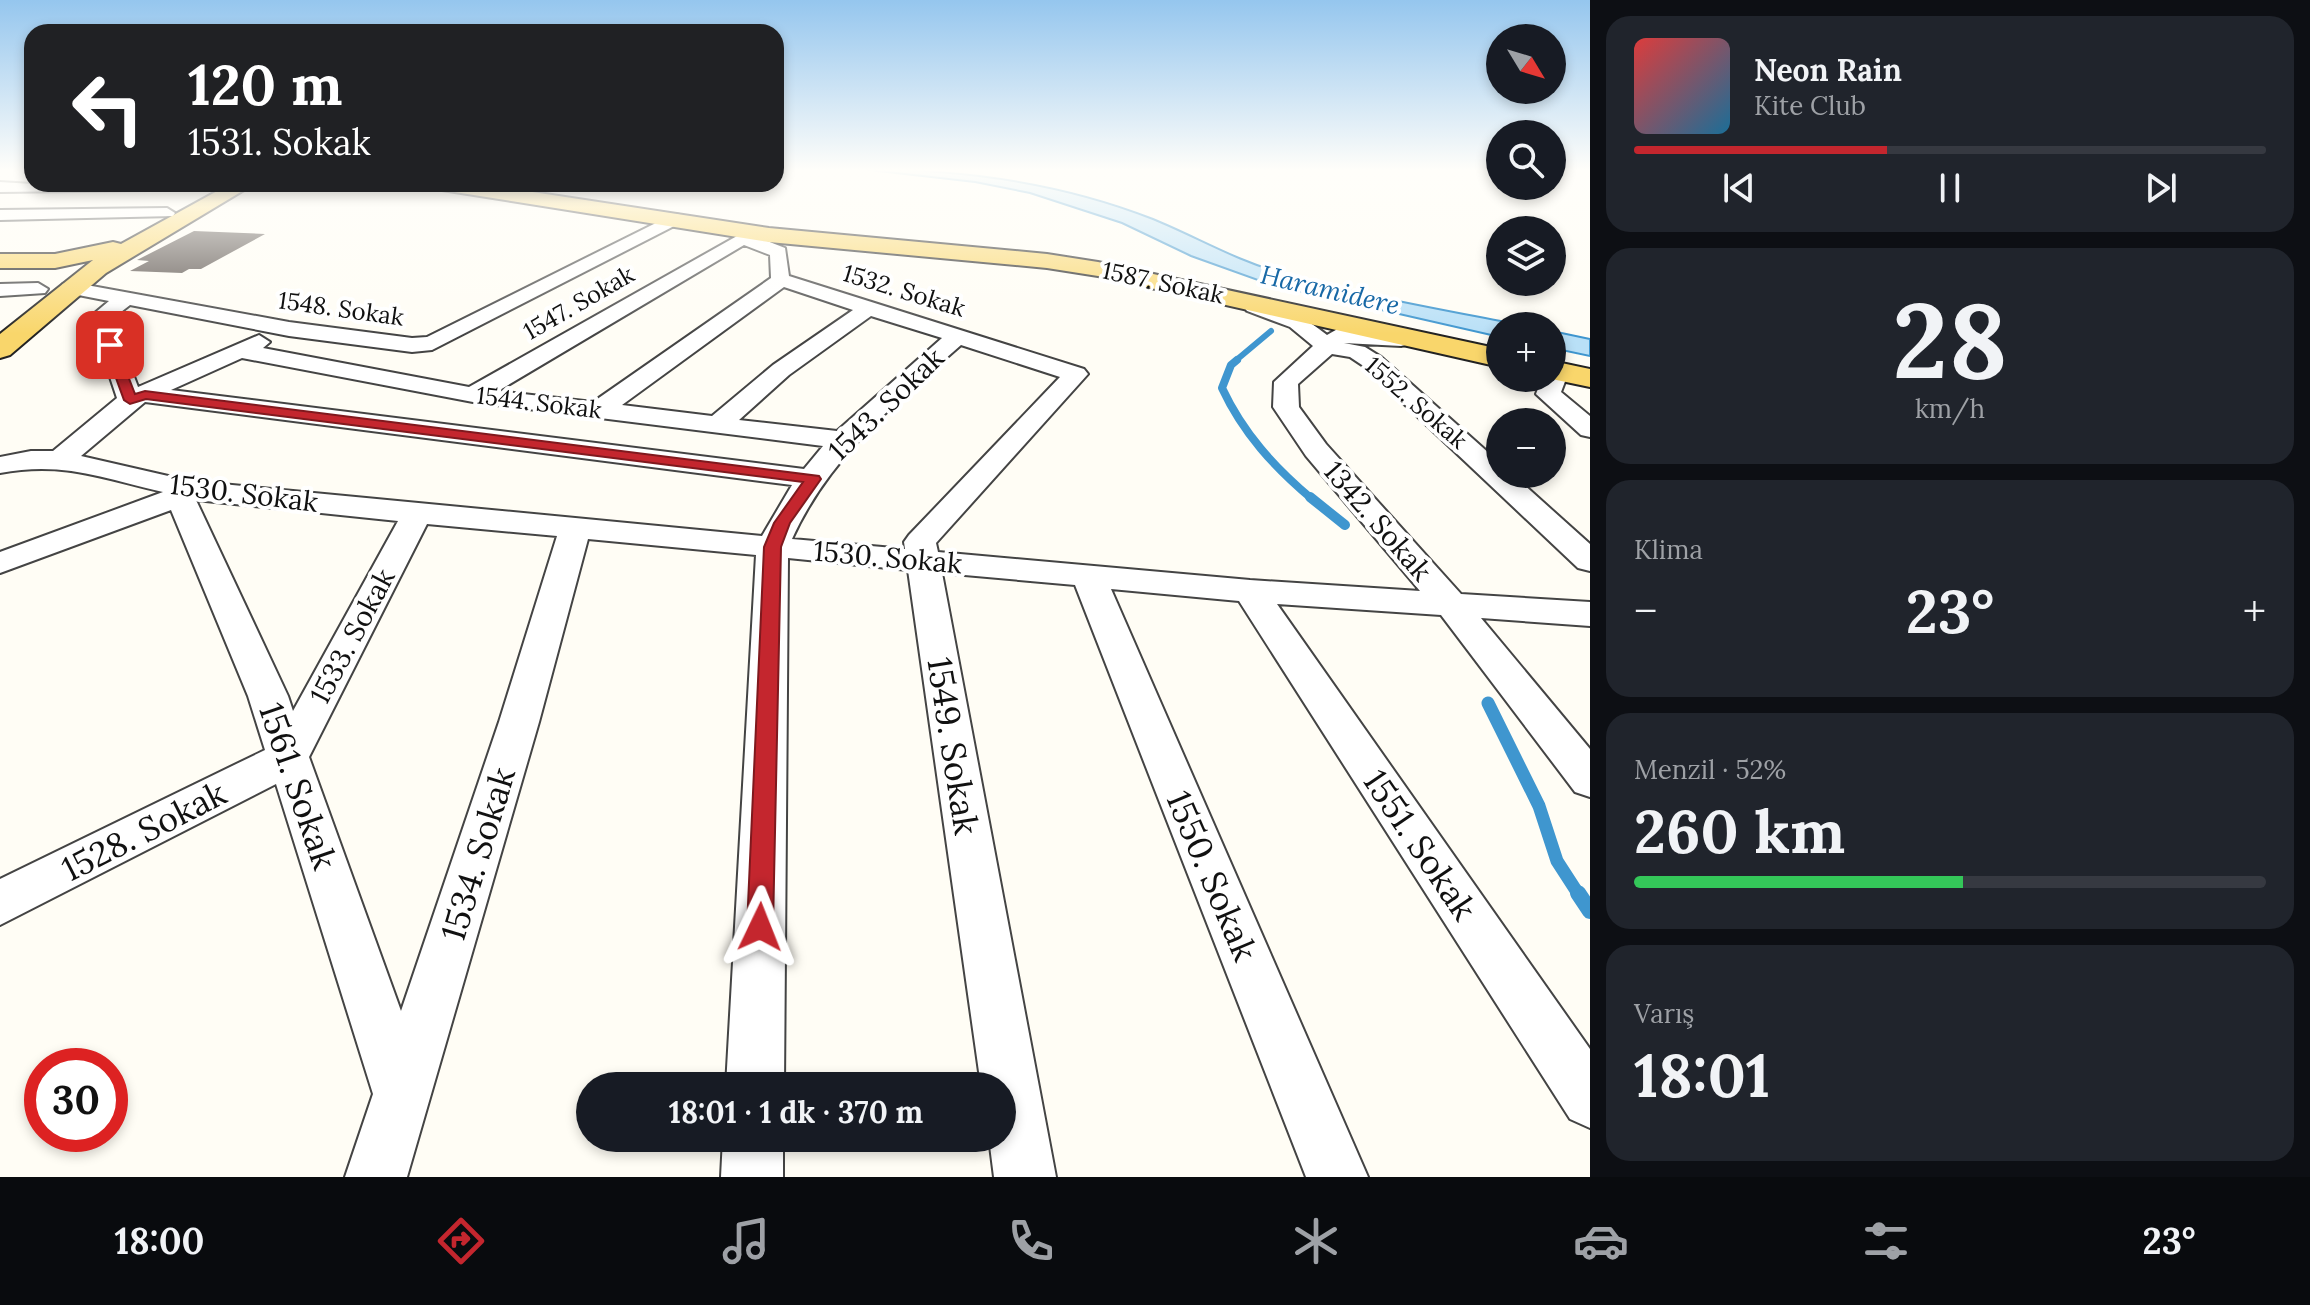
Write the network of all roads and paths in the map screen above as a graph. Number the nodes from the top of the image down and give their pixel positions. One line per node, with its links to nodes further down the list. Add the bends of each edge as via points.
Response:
1 (159, 224): 7 (main road, via 93,255)
2 (161, 224): 9 (main road)
3 (664, 224): 16 (street, 1548. Sokak, via 432,343)
4 (697, 224): 6 (main road, 1587. Sokak)
5 (768, 224): 18 (main road, 1587. Sokak, via 1085,256)
6 (748, 235): 8 (street, via 779,252); 12 (main road, 1587. Sokak, via 1047,261); 29 (street, 1547. Sokak)
7 (0, 264): 10 (main road, via 34,273 42,280)
8 (781, 280): 14 (street, 1532. Sokak); 31 (street)
9 (70, 288): 13 (street, 1548. Sokak); 21 (main road)
10 (38, 289): 11 (street); 15 (main road)
11 (0, 290)
12 (1213, 294): 19 (main road, 1587. Sokak); 20 (street, 1552. Sokak, via 1298,322)
13 (127, 298): 16 (street, 1548. Sokak); 30 (street, via 101,317)
14 (870, 307): 17 (street, 1532. Sokak); 32 (street, via 781,370)
15 (0, 319)
16 (289, 329): 22 (street)
17 (959, 335): 34 (street, 1543. Sokak); 42 (street, 1532. Sokak, via 1076,374 920,542)
18 (1486, 341)
19 (1430, 343): 20 (street, 1342. Sokak, via 1341,334); 23 (main road, 1587. Sokak)
20 (1327, 346): 43 (street, 1552. Sokak, via 1357,352 1373,362); 47 (street, 1342. Sokak, via 1286,382 1286,407 1316,450)
21 (0, 349)
22 (241, 351): 29 (street, 1544. Sokak); 30 (street)
23 (1486, 355)
24 (1590, 363): 25 (main road)
25 (1566, 365)
26 (1566, 371): 27 (main road)
27 (1590, 380)
28 (1548, 392): 33 (street)
29 (473, 395): 31 (street, 1544. Sokak)
30 (138, 397): 35 (street); 37 (street, via 330,416)
31 (599, 410): 32 (street, 1544. Sokak)
32 (720, 423): 34 (street, 1544. Sokak)
33 (1590, 429)
34 (840, 440): 37 (street, 1543. Sokak)
35 (60, 459): 36 (street, 1530. Sokak); 38 (street, 1530. Sokak)
36 (0, 465)
37 (813, 479): 41 (street, 1543. Sokak)
38 (185, 493): 39 (street, 1530. Sokak); 44 (street); 49 (street, 1561. Sokak)
39 (417, 514): 40 (street, 1530. Sokak); 49 (street, 1533. Sokak)
40 (575, 529): 41 (street, 1530. Sokak); 53 (street, 1534. Sokak)
41 (772, 547): 42 (street, 1530. Sokak); 52 (street, 1543. Sokak)
42 (922, 559): 45 (street, 1530. Sokak); 58 (street, 1549. Sokak)
43 (1590, 561)
44 (0, 563)
45 (1088, 575): 46 (street, 1530. Sokak); 59 (street, 1550. Sokak)
46 (1250, 591): 47 (street, 1530. Sokak); 54 (street, 1551. Sokak)
47 (1453, 607): 48 (street, 1530. Sokak); 50 (street, 1342. Sokak)
48 (1590, 614)
49 (288, 758): 51 (street, 1528. Sokak); 53 (street, 1561. Sokak)
50 (1590, 780)
51 (0, 903)
52 (755, 1072)
53 (402, 1094): 56 (street, 1534. Sokak)
54 (1590, 1099)
55 (753, 1152): 57 (street)
56 (376, 1177)
57 (752, 1177)
58 (1025, 1177)
59 (1337, 1177)

